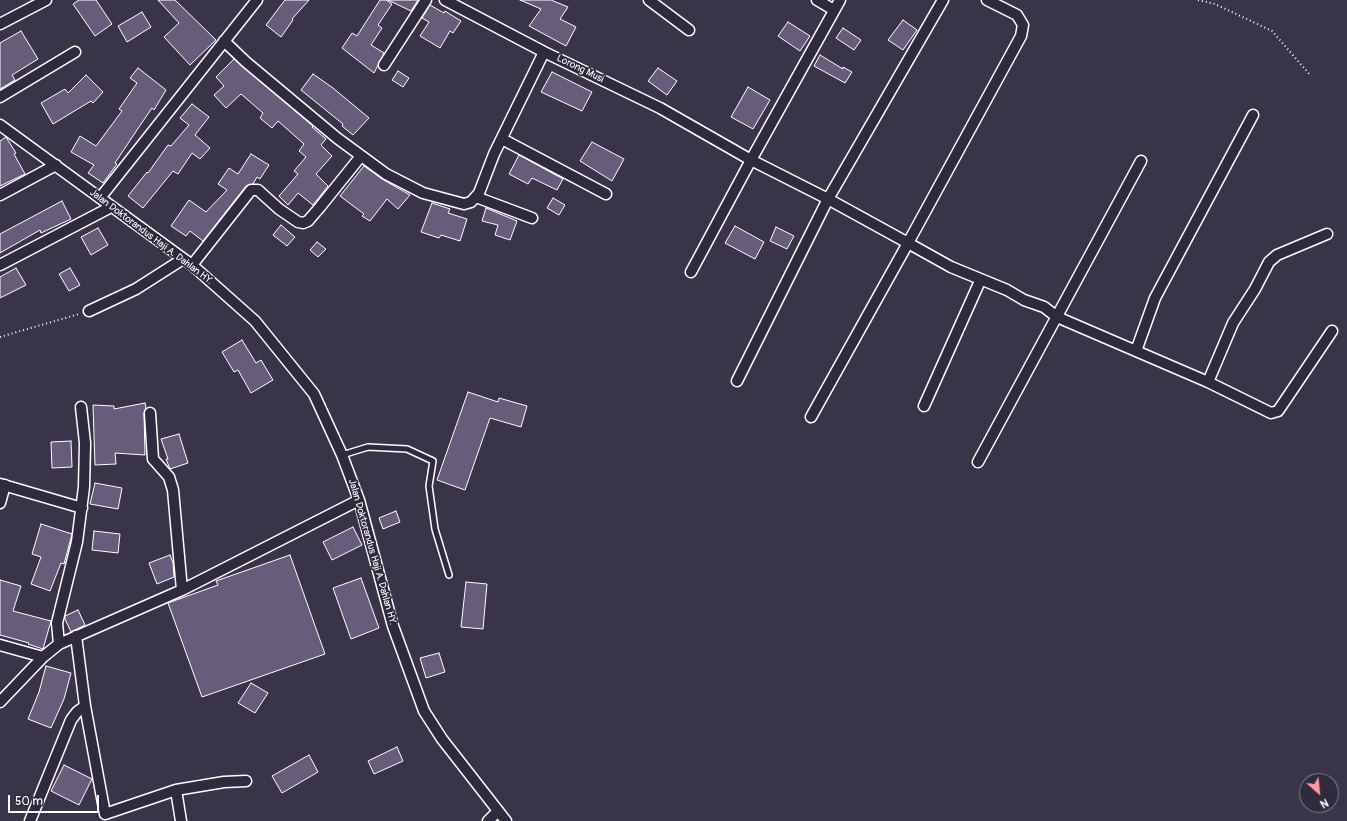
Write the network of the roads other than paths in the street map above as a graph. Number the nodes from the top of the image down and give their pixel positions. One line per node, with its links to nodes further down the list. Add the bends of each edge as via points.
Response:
1 (46, 0): 11 (street)
2 (257, 0): 13 (street)
3 (426, 0): 16 (street)
4 (445, 0): 15 (street, Lorong Musi)
5 (649, 0): 12 (street)
6 (817, 0): 10 (street)
7 (840, 0): 10 (street)
8 (943, 0): 29 (street)
9 (987, 0): 33 (street, via 1017,15 1023,25 1022,36)
10 (834, 10): 22 (street)
11 (0, 24)
12 (688, 30)
13 (224, 41): 21 (street); 27 (street)
14 (75, 52): 17 (street)
15 (544, 52): 20 (street); 22 (street, Lorong Musi, via 660,108)
16 (384, 65)
17 (0, 98)
18 (1252, 115): 42 (street, via 1155,298)
19 (2, 128): 24 (street, Jalan Doktorandus Haji A. Dahlan HY.)
20 (502, 139): 25 (street); 28 (street)
21 (361, 156): 28 (street, via 386,174 423,193 464,204); 36 (street, via 308,221 303,223 279,209 258,190 251,190)
22 (751, 160): 29 (street, Lorong Musi); 37 (street)
23 (1141, 161): 40 (street)
24 (56, 165): 26 (street); 27 (street, Jalan Doktorandus Haji A. Dahlan HY.)
25 (606, 194)
26 (0, 195)
27 (100, 198): 30 (street, Jalan Doktorandus Haji A. Dahlan HY.)
28 (476, 198): 31 (street)
29 (828, 199): 33 (street, Lorong Musi); 43 (street)
30 (111, 207): 34 (street, Jalan Doktorandus Haji A. Dahlan HY.); 35 (street)
31 (532, 218)
32 (1327, 234): 44 (street, via 1277,255 1269,262 1233,323)
33 (908, 243): 38 (street, Lorong Musi, via 951,268); 48 (street)
34 (183, 259): 36 (street, Jalan Doktorandus Haji A. Dahlan HY.); 39 (street, via 136,289)
35 (0, 265)
36 (192, 265): 49 (street, Jalan Doktorandus Haji A. Dahlan HY., via 254,321 296,370 314,394)
37 (691, 272)
38 (980, 281): 40 (street, Lorong Musi, via 1044,307); 45 (street)
39 (89, 311)
40 (1057, 317): 42 (street, Lorong Musi); 50 (street)
41 (1332, 331): 44 (street, Lorong Musi, via 1278,411 1271,413)
42 (1136, 351): 44 (street, Lorong Musi)
43 (738, 382)
44 (1208, 382)
45 (924, 406)
46 (81, 407): 54 (street, via 85,464)
47 (150, 413): 56 (street, via 153,459 169,477 173,490)
48 (811, 417)
49 (342, 455): 52 (street, Jalan Doktorandus Haji A. Dahlan HY.); 55 (lane, via 368,447 407,449 433,461 429,486 435,529)
50 (978, 462)
51 (2, 485): 53 (street); 54 (street)
52 (359, 500): 56 (street); 65 (street, Jalan Doktorandus Haji A. Dahlan HY., via 395,632 424,710 442,739)
53 (0, 503)
54 (82, 508): 58 (street, via 77,542 57,623)
55 (449, 575)
56 (182, 590): 57 (street)
57 (76, 636): 58 (street); 62 (street)
58 (59, 644): 60 (street)
59 (0, 645): 60 (street)
60 (43, 657): 61 (street)
61 (0, 702)
62 (85, 706): 66 (street); 67 (street, via 71,720)
63 (246, 781): 64 (street)
64 (176, 790): 66 (street); 68 (street)
65 (498, 811): 69 (street); 70 (street, Jalan Doktorandus Haji A. Dahlan HY.)
66 (103, 817)
67 (30, 821)
68 (181, 821)
69 (488, 821)
70 (506, 821)

